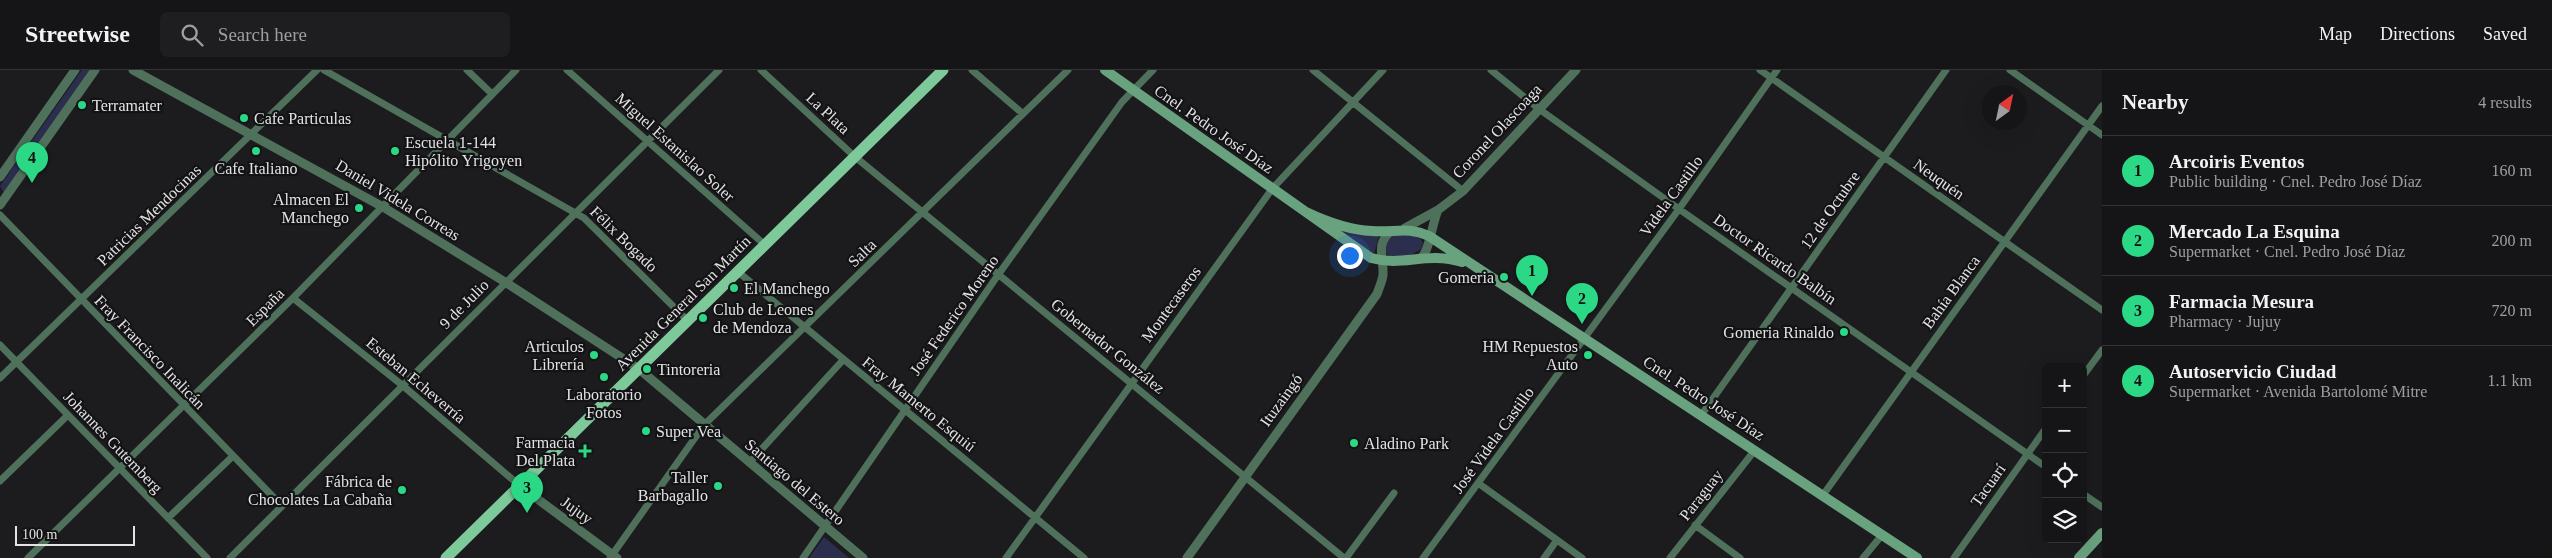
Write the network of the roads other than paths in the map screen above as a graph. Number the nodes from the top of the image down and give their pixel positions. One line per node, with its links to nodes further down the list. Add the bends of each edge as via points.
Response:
1 (75, 70): 38 (street)
2 (96, 70): 41 (street)
3 (133, 70): 32 (street, Daniel Videla Correas)
4 (317, 70): 32 (street, Patricias Mendocinas)
5 (324, 70): 35 (street, Félix Bogado)
6 (467, 70): 26 (street)
7 (516, 70): 26 (street, España)
8 (567, 70): 34 (street, Miguel Estanislao Soler)
9 (719, 70): 34 (street, 9 de Julio)
10 (761, 70): 36 (street, La Plata)
11 (943, 70): 36 (main road, Avenida General San Martín)
12 (972, 70): 30 (street)
13 (1068, 70): 30 (street, Salta)
14 (1105, 70): 25 (main road, Cnel. Pedro José Díaz)
15 (1153, 70): 25 (street, José Federico Moreno)
16 (1313, 70): 27 (street)
17 (1383, 70): 27 (street, Montecaseros)
18 (1490, 70): 29 (street, Doctor Ricardo Balbín)
19 (1576, 70): 29 (street, Coronel Olascoaga)
20 (1760, 70): 24 (street, Neuquén)
21 (1777, 70): 24 (street, Videla Castillo)
22 (1946, 70): 37 (street, 12 de Octubre)
23 (2010, 70): 31 (street)
24 (1771, 78): 37 (street, Neuquén); 43 (street, Videla Castillo)
25 (1132, 89): 39 (main road, Cnel. Pedro José Díaz); 58 (street, José Federico Moreno)
26 (492, 94): 35 (street, España)
27 (1353, 102): 39 (street, Montecaseros); 40 (street)
28 (2102, 106): 31 (street, Bahía Blanca)
29 (1539, 109): 40 (street, Coronel Olascoaga); 43 (street, Doctor Ricardo Balbín)
30 (1023, 114): 47 (street, Salta)
31 (2088, 126): 33 (street); 52 (street, Bahía Blanca)
32 (252, 134): 42 (street, Daniel Videla Correas); 62 (street, Patricias Mendocinas)
33 (2102, 135)
34 (648, 141): 46 (street, 9 de Julio); 53 (street, Miguel Estanislao Soler)
35 (447, 142): 42 (street, España); 46 (street, Félix Bogado)
36 (854, 156): 47 (street, Gobernador González); 53 (main road, Avenida General San Martín)
37 (1884, 157): 52 (street, Neuquén); 60 (street, 12 de Octubre)
38 (0, 177)
39 (1272, 189): 45 (main road, Cnel. Pedro José Díaz); 75 (street, Montecaseros)
40 (1462, 191): 44 (street, Coronel Olascoaga)
41 (0, 205)
42 (383, 207): 59 (street, Daniel Videla Correas); 61 (street, España)
43 (1679, 209): 60 (street, Doctor Ricardo Balbín); 66 (street, Videla Castillo)
44 (1438, 210): 49 (street, Coronel Olascoaga); 51 (street)
45 (1306, 212): 50 (main road, Cnel. Pedro José Díaz, via 1356,230); 55 (main road, Cnel. Pedro José Díaz, via 1361,253)
46 (576, 213): 59 (street, 9 de Julio); 64 (street, Félix Bogado)
47 (923, 213): 58 (street, Gobernador González); 65 (street, Salta)
48 (0, 215): 62 (street, Fray Francisco Inalicán)
49 (1405, 228): 50 (main road, Cnel. Pedro José Díaz); 51 (main road, Cnel. Pedro José Díaz)
50 (1391, 231): 55 (street, Ituzaingó, via 1382,243)
51 (1428, 240): 54 (street); 56 (main road, Cnel. Pedro José Díaz)
52 (2004, 241): 63 (street, Neuquén); 72 (street, Bahía Blanca)
53 (765, 245): 57 (main road, Avenida General San Martín)
54 (1422, 257): 55 (main road, Cnel. Pedro José Díaz); 56 (main road, Cnel. Pedro José Díaz, via 1443,257)
55 (1385, 259): 89 (street, Ituzaingó, via 1377,294)
56 (1472, 265): 66 (main road, Cnel. Pedro José Díaz)
57 (737, 271): 64 (main road, Avenida General San Martín); 65 (street, Fray Mamerto Esquiú)
58 (998, 275): 75 (street, Gobernador González); 78 (street, José Federico Moreno)
59 (505, 282): 71 (street, Daniel Videla Correas); 76 (street, 9 de Julio)
60 (1791, 288): 72 (street, Doctor Ricardo Balbín); 79 (street, 12 de Octubre)
61 (293, 298): 76 (street, Esteban Echeverría); 77 (street, España)
62 (81, 300): 70 (street, Patricias Mendocinas); 77 (street, Fray Francisco Inalicán)
63 (2102, 310)
64 (688, 320): 71 (main road, Avenida General San Martín)
65 (804, 328): 69 (street, Fray Mamerto Esquiú); 81 (street, Salta)
66 (1585, 338): 79 (main road, Cnel. Pedro José Díaz); 91 (street, José Videla Castillo)
67 (0, 345): 70 (street, Johannes Gutemberg)
68 (2102, 350): 73 (street)
69 (843, 360): 78 (street, Fray Mamerto Esquiú); 86 (street)
70 (16, 362): 74 (street, Patricias Mendocinas); 80 (street, Johannes Gutemberg)
71 (639, 369): 81 (street, Santiago del Estero); 92 (main road, Avenida General San Martín)
72 (1910, 371): 84 (street, Doctor Ricardo Balbín); 94 (street, Bahía Blanca)
73 (2087, 371)
74 (0, 378)
75 (1131, 383): 89 (street, Gobernador González); 99 (street, Montecaseros)
76 (402, 385): 92 (street, Esteban Echeverría); 96 (street, 9 de Julio)
77 (185, 407): 85 (street, Fray Francisco Inalicán); 88 (street, España)
78 (905, 410): 99 (street, Fray Mamerto Esquiú); 101 (street, José Federico Moreno)
79 (1702, 414): 83 (main road, Cnel. Pedro José Díaz)
80 (68, 415): 88 (street, Johannes Gutemberg); 90 (street)
81 (704, 425): 86 (street, Santiago del Estero); 105 (street, Salta)
82 (2042, 433): 84 (street, Tacuarí)
83 (1755, 450): 94 (main road, Cnel. Pedro José Díaz); 100 (street, Paraguay)
84 (2027, 454): 87 (street, Doctor Ricardo Balbín); 123 (street, Tacuarí)
85 (233, 456): 96 (street, Fray Francisco Inalicán); 98 (street)
86 (749, 463): 101 (street, Santiago del Estero)
87 (2042, 464)
88 (120, 469): 98 (street, Johannes Gutemberg); 107 (street, España)
89 (1245, 475): 106 (street, Ituzaingó); 115 (street, Gobernador González)
90 (0, 481)
91 (1478, 483): 104 (street); 116 (street, José Videla Castillo)
92 (520, 486): 105 (street, Jujuy); 110 (main road, Avenida General San Martín)
93 (1394, 493): 115 (street)
94 (1822, 495): 103 (main road, Cnel. Pedro José Díaz)
95 (2087, 497): 97 (street)
96 (282, 506): 109 (street, 9 de Julio)
97 (2102, 507)
98 (168, 518): 108 (street, Johannes Gutemberg)
99 (1036, 518): 113 (street, Montecaseros); 114 (street, Fray Mamerto Esquiú)
100 (1695, 525): 119 (street, Paraguay); 120 (street)
101 (825, 527): 111 (street, José Federico Moreno); 112 (street, Santiago del Estero)
102 (2102, 533): 124 (main road)
103 (1882, 535): 121 (street); 122 (main road, Cnel. Pedro José Díaz)
104 (1557, 540): 117 (street); 118 (street)
105 (613, 557)
106 (1190, 557)
107 (28, 558)
108 (207, 558)
109 (230, 558)
110 (446, 558)
111 (803, 558)
112 (863, 558)
113 (1006, 558)
114 (1084, 558)
115 (1345, 558)
116 (1423, 558)
117 (1544, 558)
118 (1582, 558)
119 (1670, 558)
120 (1740, 558)
121 (1863, 558)
122 (1917, 558)
123 (1954, 558)
124 (2079, 558)

